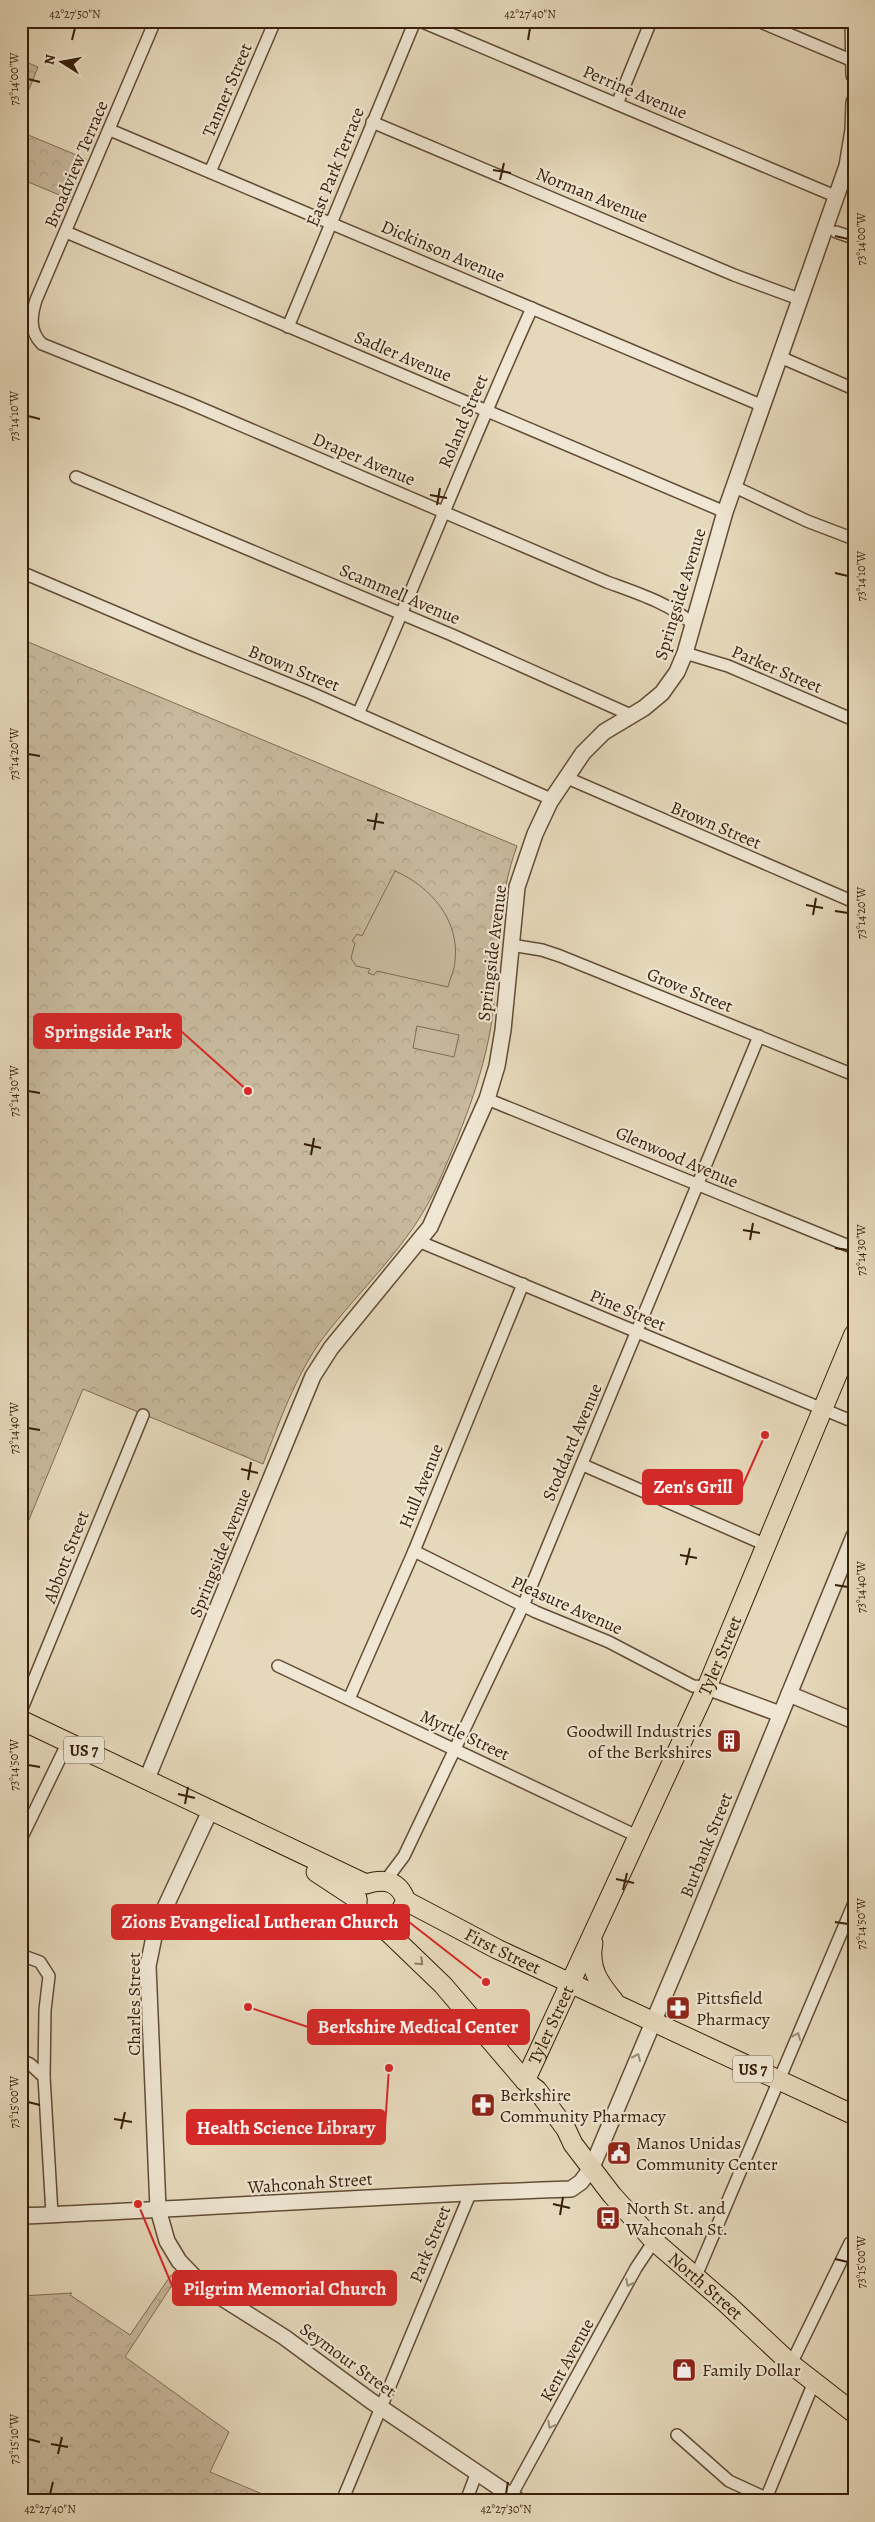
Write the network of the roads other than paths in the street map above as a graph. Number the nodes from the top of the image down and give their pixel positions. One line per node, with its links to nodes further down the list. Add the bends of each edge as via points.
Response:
1 (155, 21): 13 (street, Broadview Terrace)
2 (275, 21): 15 (street, Tanner Street)
3 (415, 21): 12 (street, East Park Terrace)
4 (420, 21): 11 (street, Perrine Avenue)
5 (651, 21): 11 (street)
6 (758, 21): 8 (street)
7 (853, 21): 8 (street)
8 (853, 61): 9 (street)
9 (854, 75)
10 (854, 102): 14 (street, Springside Avenue)
11 (617, 104): 16 (street, Perrine Avenue)
12 (372, 122): 17 (street, East Park Terrace); 21 (street, Norman Avenue, via 734,275)
13 (110, 130): 15 (street, Dickinson Avenue); 18 (street, Broadview Terrace)
14 (851, 155): 16 (street, Springside Avenue)
15 (210, 172): 17 (street, Dickinson Avenue)
16 (835, 196): 21 (street, Springside Avenue)
17 (331, 223): 22 (street, Dickinson Avenue); 24 (street, East Park Terrace)
18 (66, 232): 23 (street, Broadview Terrace, via 39,292); 24 (street, Sadler Avenue)
19 (836, 232): 20 (street)
20 (854, 238)
21 (799, 299): 25 (street, Springside Avenue)
22 (532, 308): 27 (street, Dickinson Avenue); 28 (street, Roland Street)
23 (32, 321): 31 (street, Draper Avenue, via 34,336 42,344)
24 (288, 327): 28 (street, Sadler Avenue)
25 (780, 357): 26 (street); 27 (street, Springside Avenue)
26 (854, 389)
27 (763, 406): 30 (street, Springside Avenue)
28 (486, 410): 31 (street, Roland Street); 32 (street, Sadler Avenue)
29 (76, 477): 35 (street, Scammell Avenue)
30 (735, 487): 32 (street, Springside Avenue); 33 (street)
31 (443, 512): 35 (street, Roland Street); 36 (street, Draper Avenue, via 651,598)
32 (725, 512): 36 (street, Springside Avenue)
33 (854, 539)
34 (21, 572): 38 (street, Brown Street)
35 (402, 614): 38 (street, Roland Street); 39 (street, Scammell Avenue)
36 (693, 624): 37 (street, Springside Avenue)
37 (685, 653): 39 (street, Springside Avenue, via 662,693); 40 (street, Parker Street, via 728,666)
38 (358, 714): 42 (street, Brown Street)
39 (633, 716): 41 (street, Springside Avenue, via 604,732)
40 (854, 720)
41 (565, 777): 42 (street, Springside Avenue); 43 (street, Brown Street)
42 (552, 799): 44 (street, Springside Avenue, via 535,834 517,887)
43 (854, 902)
44 (511, 945): 45 (street, Grove Street, via 560,956); 47 (street, Springside Avenue, via 497,1066)
45 (759, 1036): 46 (street, Grove Street); 48 (street, Stoddard Avenue)
46 (854, 1075)
47 (487, 1098): 48 (street, Glenwood Avenue); 49 (street, Springside Avenue, via 430,1227)
48 (696, 1186): 50 (street, Glenwood Avenue); 52 (street, Stoddard Avenue)
49 (418, 1242): 51 (street, Pine Street); 72 (street, Springside Avenue, via 331,1348 314,1376)
50 (854, 1248)
51 (523, 1284): 52 (street, Pine Street); 60 (street, Hull Avenue)
52 (636, 1333): 54 (street, Pine Street); 57 (street, Stoddard Avenue)
53 (854, 1334): 54 (main road, Tyler Street)
54 (823, 1410): 56 (street, Pine Street); 59 (main road, Tyler Street)
55 (143, 1415): 66 (street, Abbott Street)
56 (854, 1422)
57 (583, 1466): 59 (street); 61 (street, Stoddard Avenue)
58 (854, 1536): 64 (street, Burbank Street)
59 (766, 1545): 63 (main road, Tyler Street)
60 (414, 1551): 61 (street, Pleasure Avenue); 65 (street, Hull Avenue)
61 (523, 1606): 63 (street, Pleasure Avenue, via 609,1642 693,1686); 71 (street, Stoddard Avenue)
62 (278, 1666): 65 (street, Myrtle Street)
63 (707, 1687): 67 (street); 74 (main road, Tyler Street)
64 (789, 1694): 67 (street, Burbank Street); 69 (street)
65 (348, 1700): 71 (street, Myrtle Street)
66 (21, 1711)
67 (780, 1714): 84 (street, Burbank Street)
68 (21, 1720): 70 (main road, US 7)
69 (854, 1721)
70 (68, 1742): 72 (main road, US 7); 75 (street)
71 (454, 1750): 74 (street, Myrtle Street); 77 (street, Stoddard Avenue, via 404,1856)
72 (146, 1781): 73 (main road, US 7)
73 (210, 1810): 76 (main road, US 7, via 271,1840); 92 (street, Charles Street, via 156,1927 150,1953)
74 (637, 1836): 79 (main road, Tyler Street)
75 (21, 1839)
76 (361, 1892): 77 (main road, via 377,1880); 80 (main road, North Street, via 357,1908 361,1918 369,1926)
77 (398, 1895): 80 (main road, via 394,1923); 82 (main road, First Street / US 7, via 452,1926)
78 (854, 1903): 88 (street, one-way to 78)
79 (596, 1928): 82 (main road, Tyler Street); 83 (main road, via 591,1958 594,1974)
80 (384, 1929): 87 (main road, North Street, one-way to 87, via 444,1985)
81 (21, 1955): 86 (street, via 40,1962 49,1976)
82 (572, 1983): 83 (main road, First Street / US 7); 87 (main road, Tyler Street)
83 (617, 2004): 84 (main road, First Street / US 7)
84 (653, 2021): 88 (main road, First Street / US 7); 90 (street, Burbank Street, one-way to 84)
85 (21, 2060): 86 (street)
86 (44, 2077): 93 (street)
87 (525, 2081): 90 (main road, North Street, via 533,2101 559,2139 573,2144)
88 (778, 2081): 89 (main road, First Street / US 7); 97 (street)
89 (854, 2116)
90 (592, 2167): 91 (street, Wahconah Street, via 571,2189); 95 (main road, North Street, via 612,2195)
91 (470, 2194): 92 (street, Wahconah Street); 100 (street, Park Street)
92 (158, 2209): 93 (street, Wahconah Street); 100 (street, Seymour Street, via 168,2241 179,2261 203,2286 284,2337)
93 (52, 2214): 94 (street, Wahconah Street)
94 (21, 2216)
95 (654, 2241): 97 (main road, North Street); 104 (street, Kent Avenue, one-way to 104, via 636,2268)
96 (850, 2242): 98 (street)
97 (696, 2276): 98 (main road, North Street)
98 (791, 2364): 99 (main road, North Street)
99 (814, 2382): 101 (main road, North Street); 105 (street)
100 (382, 2408): 103 (street, Seymour Street); 106 (street, Park Street)
101 (854, 2413)
102 (677, 2436): 105 (street, via 728,2481)
103 (477, 2472): 104 (street, Seymour Street); 107 (street)
104 (515, 2498)
105 (766, 2500)
106 (342, 2501)
107 (466, 2501)

